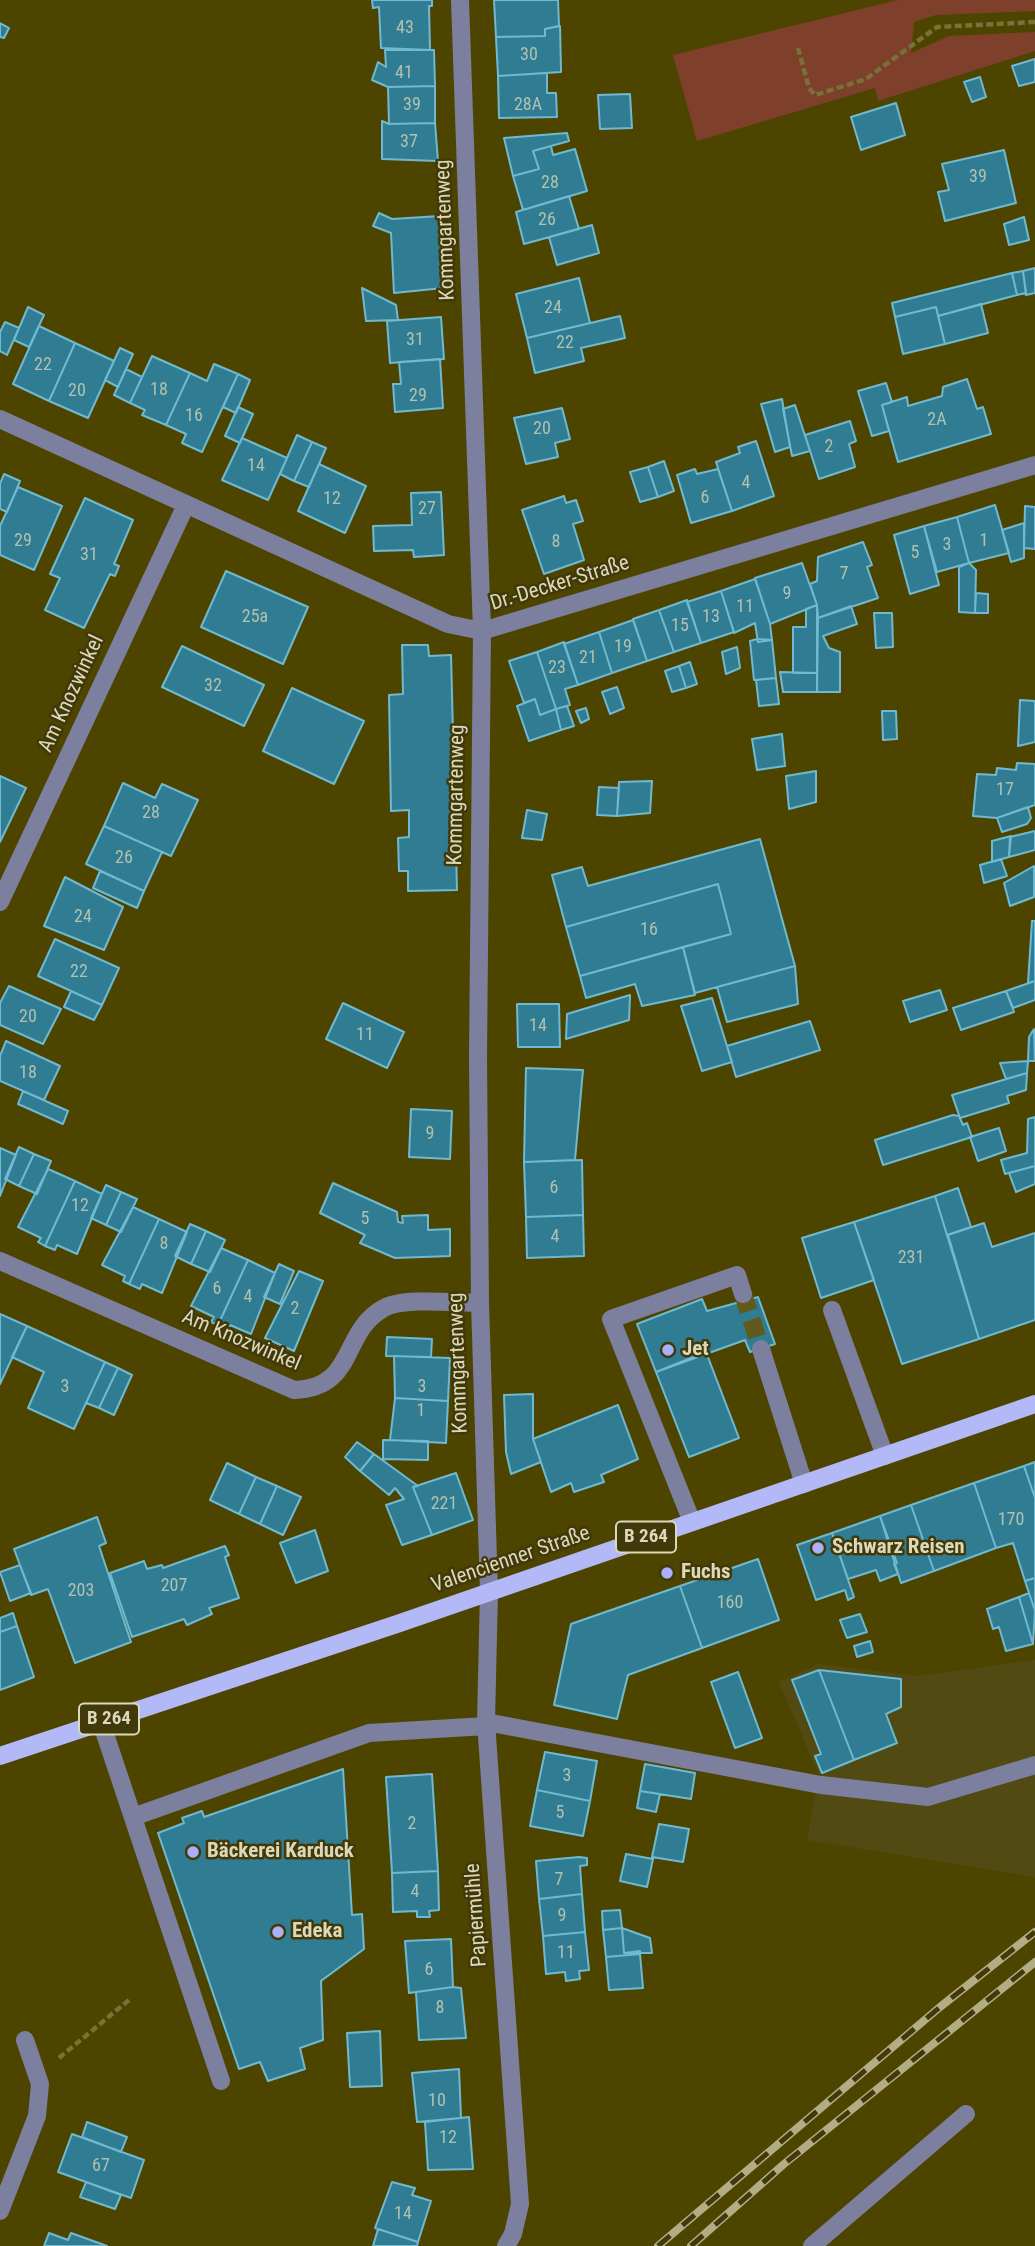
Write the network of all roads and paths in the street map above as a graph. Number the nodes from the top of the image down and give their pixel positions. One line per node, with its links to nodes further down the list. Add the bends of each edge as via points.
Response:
1 (460, 0): 7 (street, Kommgartenweg)
2 (1035, 22): 3 (path, via 937,27 866,79 815,95)
3 (798, 48)
4 (0, 419): 6 (street, Dr.-Decker-Straße)
5 (1035, 465): 7 (street, Dr.-Decker-Straße)
6 (186, 506): 7 (street, Dr.-Decker-Straße, via 448,624); 8 (street, Am Knozwinkel)
7 (482, 631): 11 (street, Kommgartenweg)
8 (0, 902)
9 (0, 1261): 11 (street, Am Knozwinkel, via 294,1390 325,1386 360,1331 386,1306)
10 (743, 1294): 17 (street, via 737,1275 611,1319)
11 (480, 1303): 18 (street, Kommgartenweg)
12 (832, 1310): 15 (street)
13 (761, 1349): 16 (street)
14 (1035, 1404): 15 (main road, Valencienner Straße / B 264)
15 (885, 1456): 16 (main road, Valencienner Straße / B 264)
16 (804, 1484): 17 (main road, Valencienner Straße / B 264)
17 (692, 1522): 18 (main road, Valencienner Straße / B 264)
18 (489, 1592): 19 (main road, Valencienner Straße / B 264); 20 (street, Papiermühle)
19 (101, 1722): 21 (main road, Valencienner Straße / B 264); 23 (street)
20 (486, 1724): 22 (street, via 821,1785 929,1797); 23 (street, via 369,1733); 30 (street, Papiermühle, via 520,2204)
21 (0, 1756)
22 (1035, 1765)
23 (133, 1817): 27 (street)
24 (129, 2000): 26 (path)
25 (25, 2040): 26 (street)
26 (37, 2076): 29 (street, via 37,2116)
27 (221, 2081)
28 (966, 2114): 31 (street)
29 (0, 2211)
30 (510, 2240)
31 (812, 2246)

